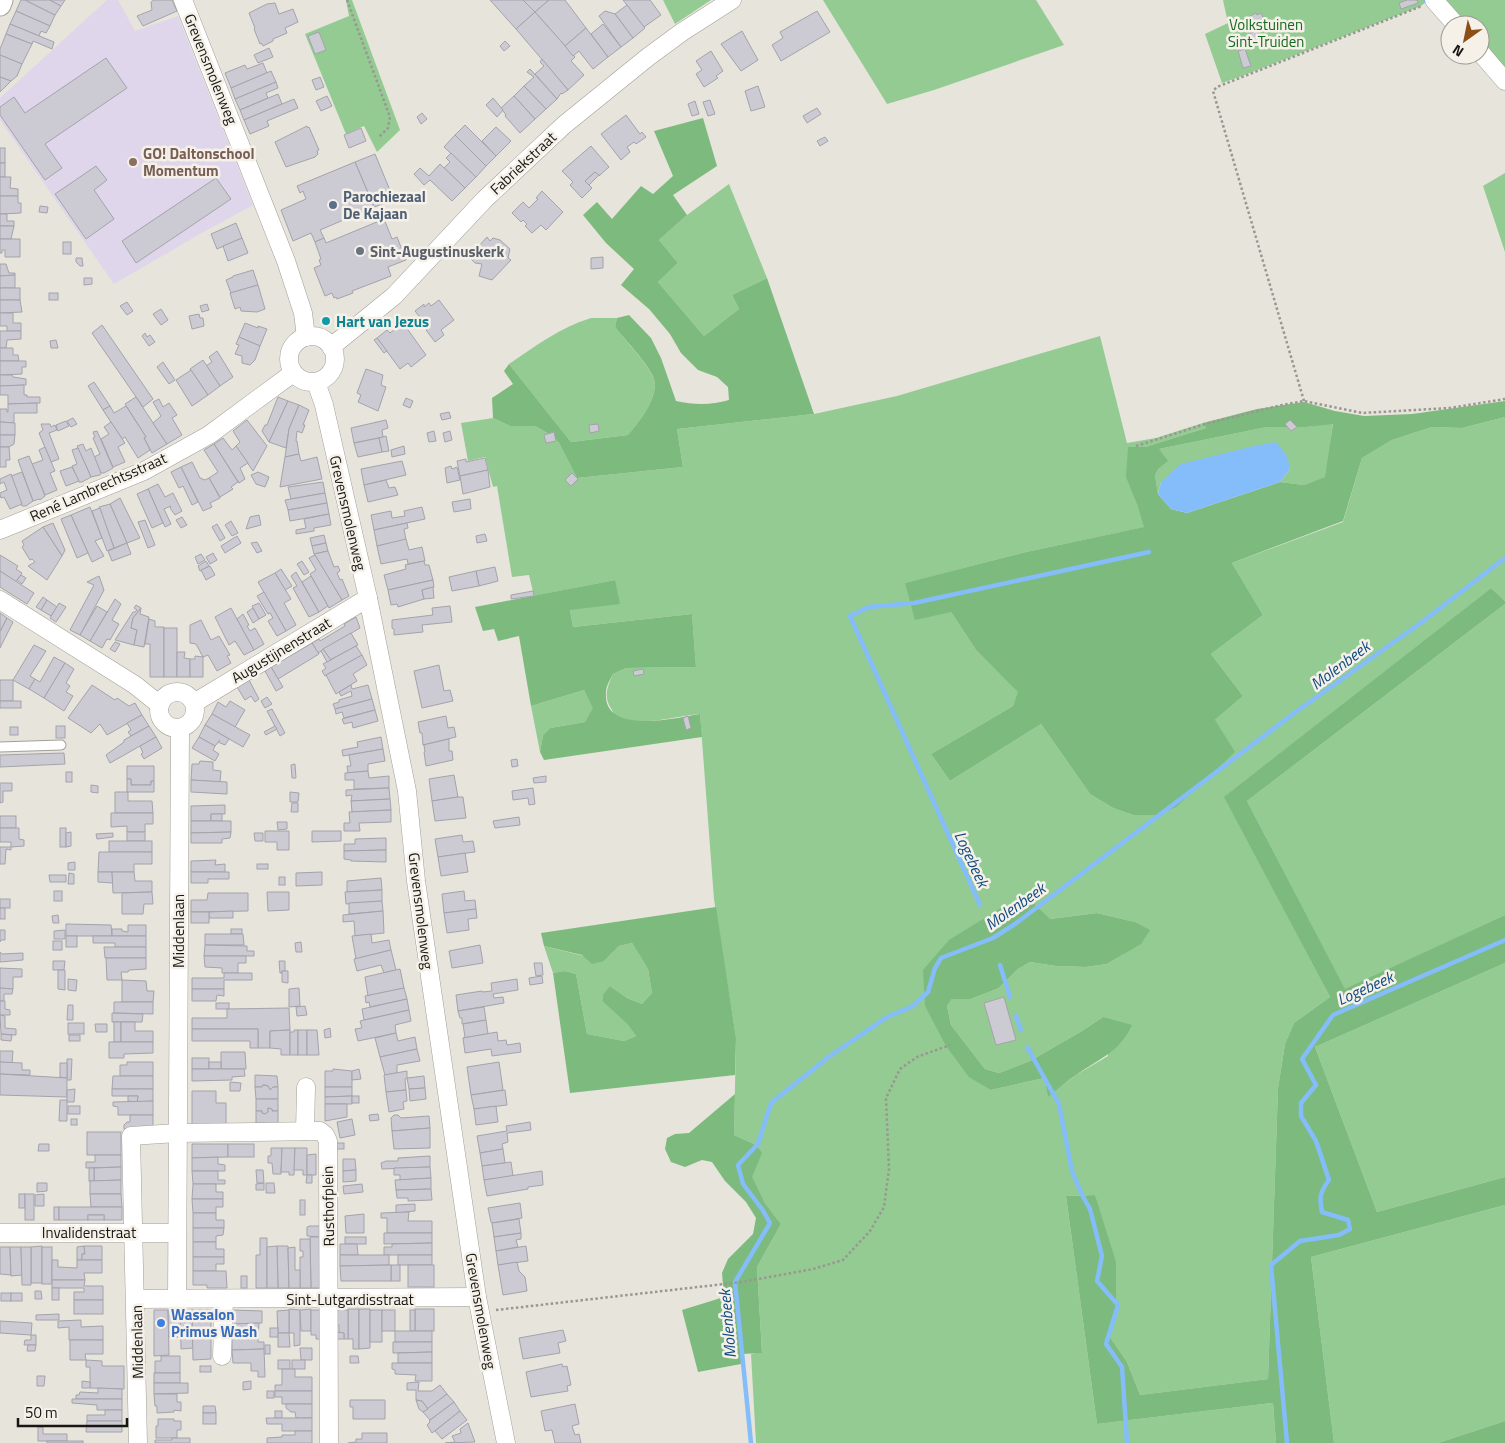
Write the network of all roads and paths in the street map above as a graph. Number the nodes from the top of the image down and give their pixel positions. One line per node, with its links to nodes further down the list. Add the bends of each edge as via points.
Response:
1 (2, 0): 6 (street)
2 (183, 0): 11 (street, Grevensmolenweg, via 286,261 303,313)
3 (347, 0): 10 (path, via 390,117 388,128)
4 (732, 0): 12 (street, Fabriekstraat, via 648,57 564,125 485,199 394,296)
5 (1430, 2): 7 (street); 16 (path, via 1213,91)
6 (0, 5)
7 (1445, 15)
8 (1490, 64): 9 (street)
9 (1505, 81)
10 (379, 137)
11 (306, 337): 12 (street, via 320,338); 13 (street, via 299,340 290,352)
12 (331, 347): 14 (street, via 335,359 332,371)
13 (293, 373): 14 (street, via 299,379); 18 (street, René Lambrechtsstraat, via 209,435 144,471)
14 (316, 382): 19 (street, Grevensmolenweg)
15 (1505, 398): 16 (path, via 1450,408 1362,412)
16 (1304, 401): 17 (path, via 1205,424)
17 (1136, 446)
18 (0, 530)
19 (368, 598): 21 (street, Augustijnenstraat); 37 (street, Grevensmolenweg, via 407,791 416,881)
20 (0, 600): 22 (street)
21 (194, 703): 22 (street, via 185,693 177,692 166,696); 23 (street, via 193,720)
22 (160, 705): 23 (street, via 164,722)
23 (180, 728): 29 (street, Middenlaan)
24 (61, 745): 25 (lane)
25 (0, 747)
26 (950, 1045): 37 (path, via 917,1057 900,1068 886,1098 889,1169 884,1207 870,1231 843,1260 814,1269 742,1282)
27 (306, 1086): 28 (street)
28 (305, 1131): 29 (street, Rusthofplein); 35 (street, Rusthofplein, via 320,1131 328,1141)
29 (177, 1133): 30 (street, Middenlaan, via 131,1136); 32 (street, Middenlaan)
30 (134, 1232): 31 (street, Invalidenstraat); 32 (street, Invalidenstraat); 33 (street, Middenlaan)
31 (0, 1233)
32 (177, 1233): 36 (street, Middenlaan)
33 (136, 1299): 36 (street, Sint-Lutgardisstraat); 39 (street, Middenlaan)
34 (224, 1299): 35 (street, Sint-Lutgardisstraat); 36 (street, Sint-Lutgardisstraat); 38 (street)
35 (329, 1299): 37 (street, Sint-Lutgardisstraat); 40 (street)
36 (177, 1300)
37 (478, 1305): 41 (street, Grevensmolenweg)
38 (222, 1356)
39 (138, 1443)
40 (329, 1443)
41 (506, 1443)

